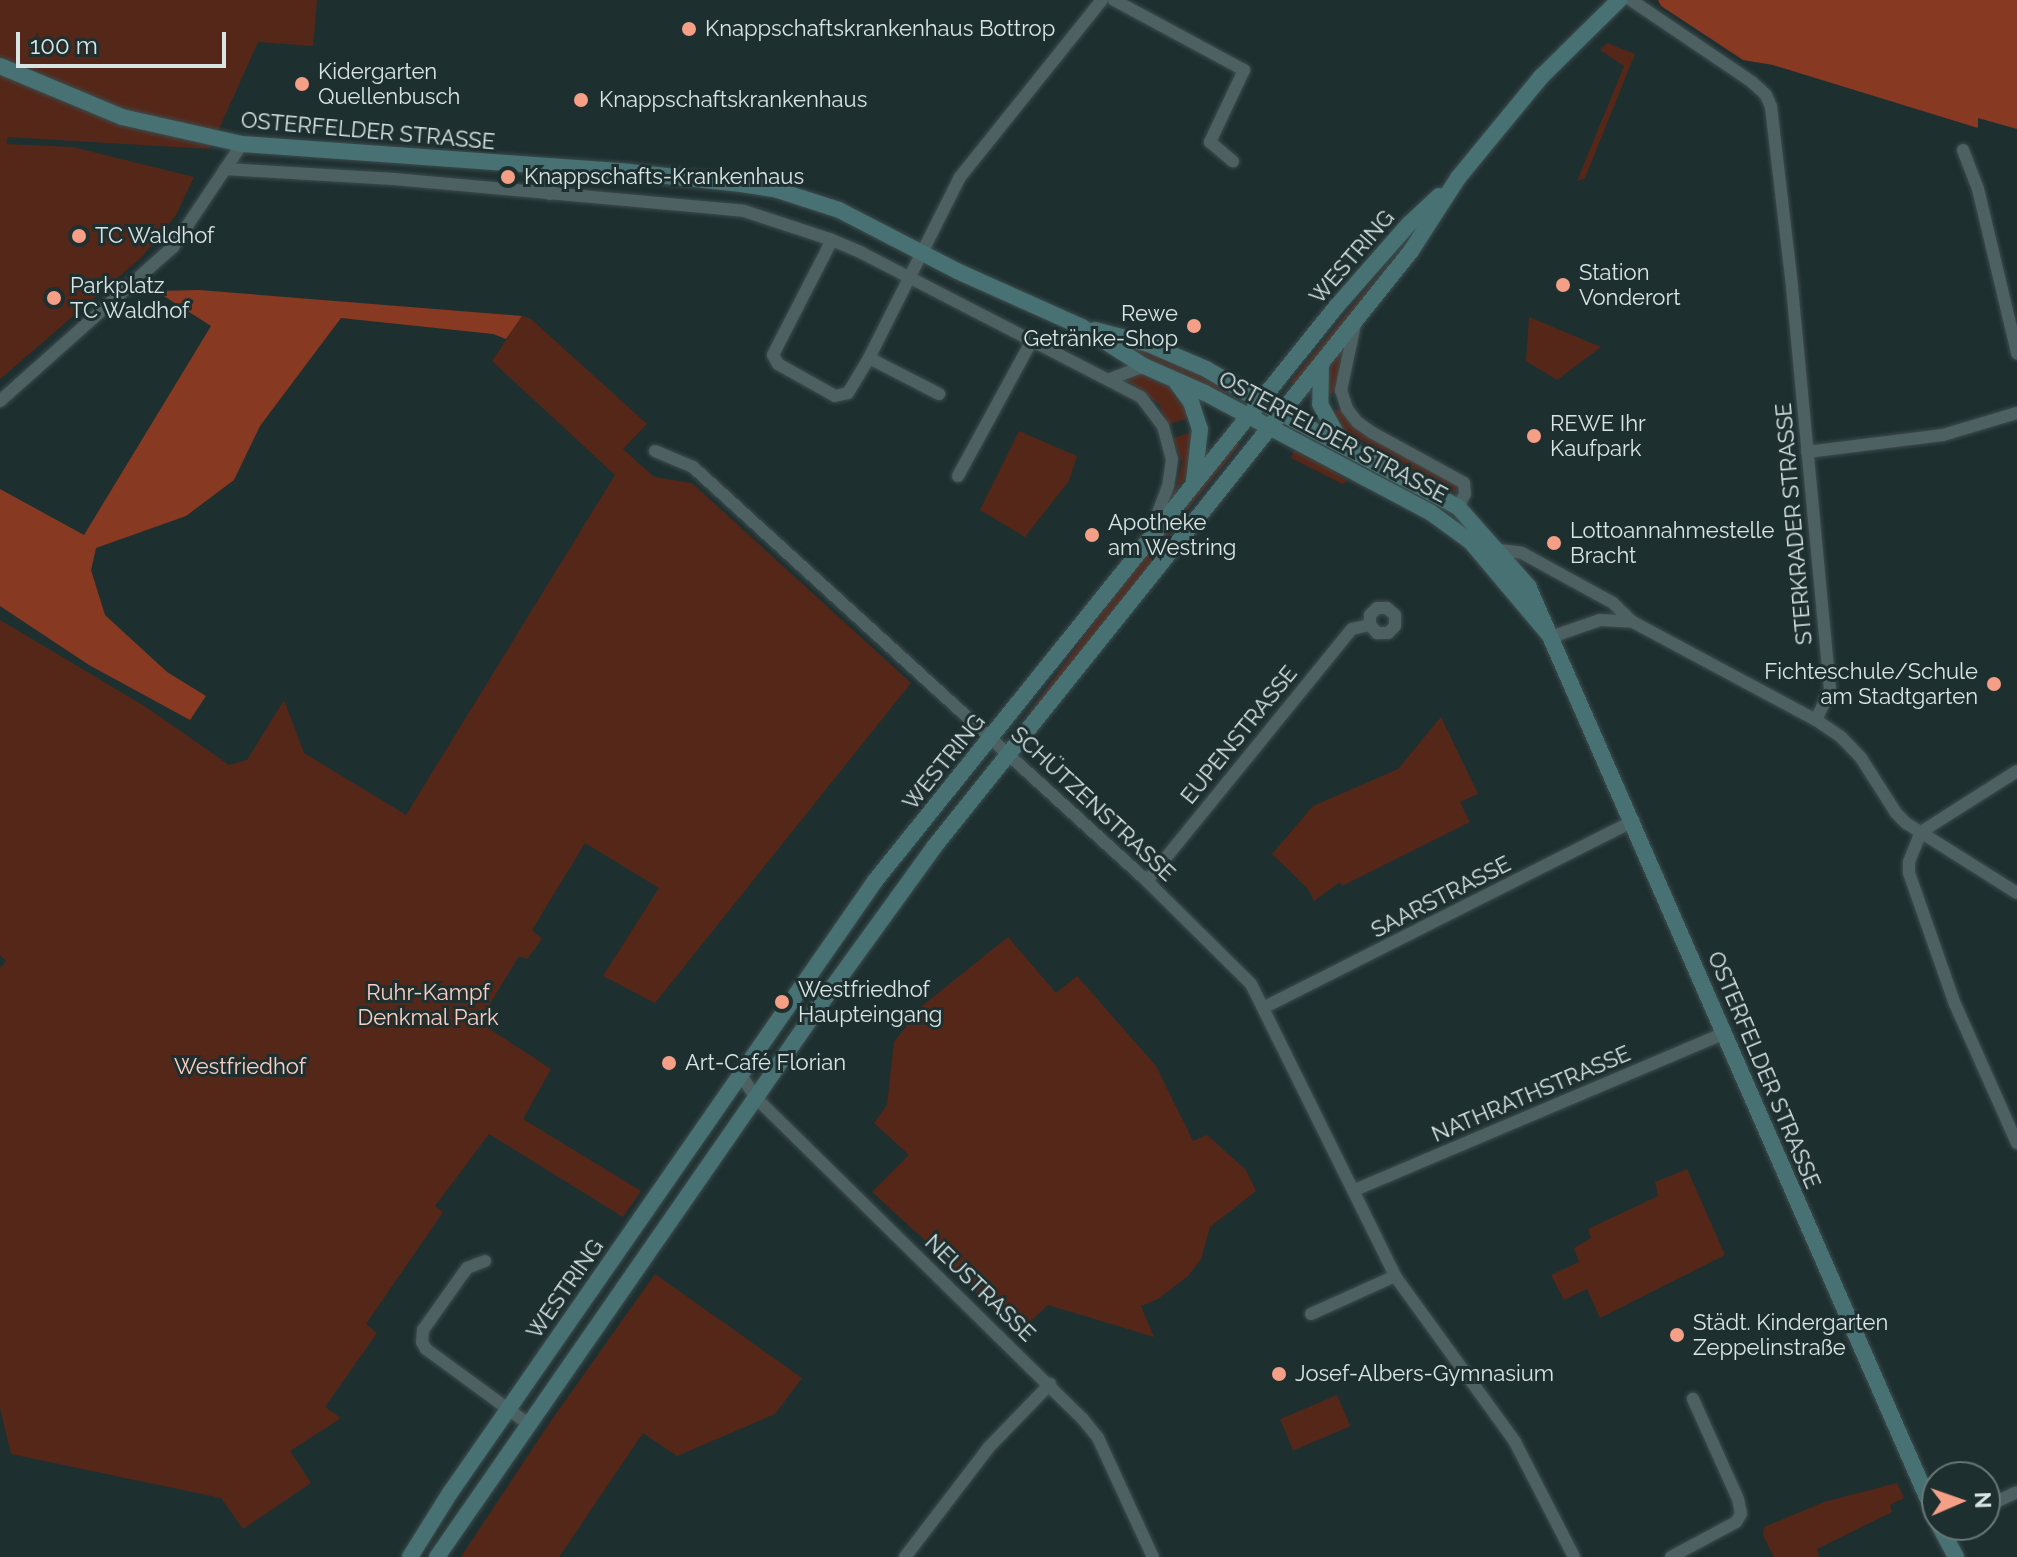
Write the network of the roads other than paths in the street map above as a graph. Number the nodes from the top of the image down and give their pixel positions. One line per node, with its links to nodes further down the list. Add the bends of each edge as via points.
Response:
1 (1102, 0): 16 (street, via 960,177)
2 (1114, 0): 8 (street, via 1244,70 1210,142)
3 (1619, 0): 11 (main road, WESTRING, via 1541,77)
4 (1631, 0): 38 (street, STERKRADER STRASSE, via 1752,82 1771,107)
5 (0, 66): 6 (main road, OSTERFELDER STRASSE, via 122,117)
6 (242, 144): 9 (main road, OSTERFELDER STRASSE); 10 (street)
7 (1963, 150): 19 (street, via 1978,189)
8 (1233, 161)
9 (552, 167): 12 (main road, OSTERFELDER STRASSE); 13 (street)
10 (225, 169): 13 (street, OSTERFELDER STRASSE); 31 (street, via 173,247)
11 (1458, 178): 20 (main road, WESTRING, via 1411,251); 30 (main road, WESTRING, via 1401,232)
12 (741, 184): 14 (street); 16 (main road, OSTERFELDER STRASSE, via 839,210)
13 (550, 194): 14 (street, OSTERFELDER STRASSE)
14 (739, 210): 15 (street, OSTERFELDER STRASSE)
15 (832, 240): 17 (street, OSTERFELDER STRASSE); 24 (street, via 773,355 778,364 835,396 848,393)
16 (922, 252): 17 (street); 21 (main road, OSTERFELDER STRASSE)
17 (910, 277): 22 (street, OSTERFELDER STRASSE); 24 (street)
18 (2017, 290): 19 (street)
19 (2002, 294): 23 (street)
20 (1356, 320): 25 (main road, WESTRING); 41 (street, OSTERFELDER STRASSE, via 1341,390 1347,409 1373,433 1464,483)
21 (1082, 327): 26 (main road, OSTERFELDER STRASSE); 30 (main road, OSTERFELDER STRASSE, via 1148,344)
22 (1032, 340): 28 (street, OSTERFELDER STRASSE); 39 (street)
23 (2017, 353)
24 (869, 358): 29 (street)
25 (1322, 363): 32 (main road, WESTRING); 36 (main road, via 1320,404)
26 (1144, 366): 27 (main road, OSTERFELDER STRASSE); 28 (street)
27 (1174, 378): 34 (main road, OSTERFELDER STRASSE); 40 (main road, via 1191,402 1200,429)
28 (1110, 379): 42 (street, OSTERFELDER STRASSE, via 1141,397 1170,444 1168,486)
29 (939, 394)
30 (1260, 400): 32 (main road, OSTERFELDER STRASSE); 34 (main road, WESTRING)
31 (0, 401)
32 (1281, 413): 35 (main road, WESTRING); 36 (main road, OSTERFELDER STRASSE)
33 (2017, 413): 38 (street, via 1943,435)
34 (1248, 415): 35 (main road, OSTERFELDER STRASSE); 40 (main road, WESTRING)
35 (1268, 429): 46 (main road, OSTERFELDER STRASSE, via 1430,512 1471,542); 49 (main road, WESTRING)
36 (1344, 446): 41 (main road, OSTERFELDER STRASSE)
37 (655, 451): 48 (street, SCHÜTZENSTRASSE, via 693,467)
38 (1807, 452): 47 (street, STERKRADER STRASSE, via 1830,690)
39 (958, 476)
40 (1193, 486): 42 (main road, WESTRING)
41 (1458, 507): 43 (main road, OSTERFELDER STRASSE)
42 (1149, 537): 48 (main road, WESTRING)
43 (1499, 550): 44 (street, via 1522,553 1613,603); 46 (main road, OSTERFELDER STRASSE, via 1528,586)
44 (1633, 622): 46 (street, via 1600,620); 47 (street)
45 (1370, 625): 53 (street, EUPENSTRASSE, via 1352,629)
46 (1551, 637): 51 (main road, OSTERFELDER STRASSE)
47 (1816, 720): 52 (street, via 1851,747 1896,813)
48 (992, 738): 49 (street, SCHÜTZENSTRASSE); 57 (main road, WESTRING, via 875,881)
49 (1007, 754): 53 (street, SCHÜTZENSTRASSE); 58 (main road, WESTRING, via 896,898)
50 (2017, 771): 52 (street)
51 (1634, 821): 55 (street, SAARSTRASSE); 56 (main road, OSTERFELDER STRASSE)
52 (1921, 832): 54 (street); 59 (street, via 1909,873 1955,1004)
53 (1147, 881): 55 (street, SCHÜTZENSTRASSE, via 1251,984)
54 (2017, 893)
55 (1265, 1007): 60 (street, SCHÜTZENSTRASSE)
56 (1723, 1034): 60 (street, NATHRATHSTRASSE); 68 (main road, OSTERFELDER STRASSE)
57 (741, 1075): 58 (street, NEUSTRASSE); 66 (main road, WESTRING)
58 (756, 1098): 64 (street, NEUSTRASSE); 67 (main road, WESTRING)
59 (2017, 1143)
60 (1355, 1190): 62 (street, SCHÜTZENSTRASSE)
61 (485, 1261): 66 (street, via 467,1268 423,1330 422,1342)
62 (1395, 1276): 63 (street); 73 (street, SCHÜTZENSTRASSE, via 1515,1442)
63 (1311, 1314)
64 (1050, 1384): 71 (street, via 989,1447); 72 (street, NEUSTRASSE, via 1098,1438)
65 (1693, 1399): 74 (street, via 1741,1514 1736,1522)
66 (510, 1408): 67 (street); 69 (main road, WESTRING)
67 (527, 1423): 70 (main road, WESTRING)
68 (1921, 1480)
69 (410, 1557)
70 (437, 1557)
71 (905, 1557)
72 (1153, 1557)
73 (1574, 1557)
74 (1671, 1557)

